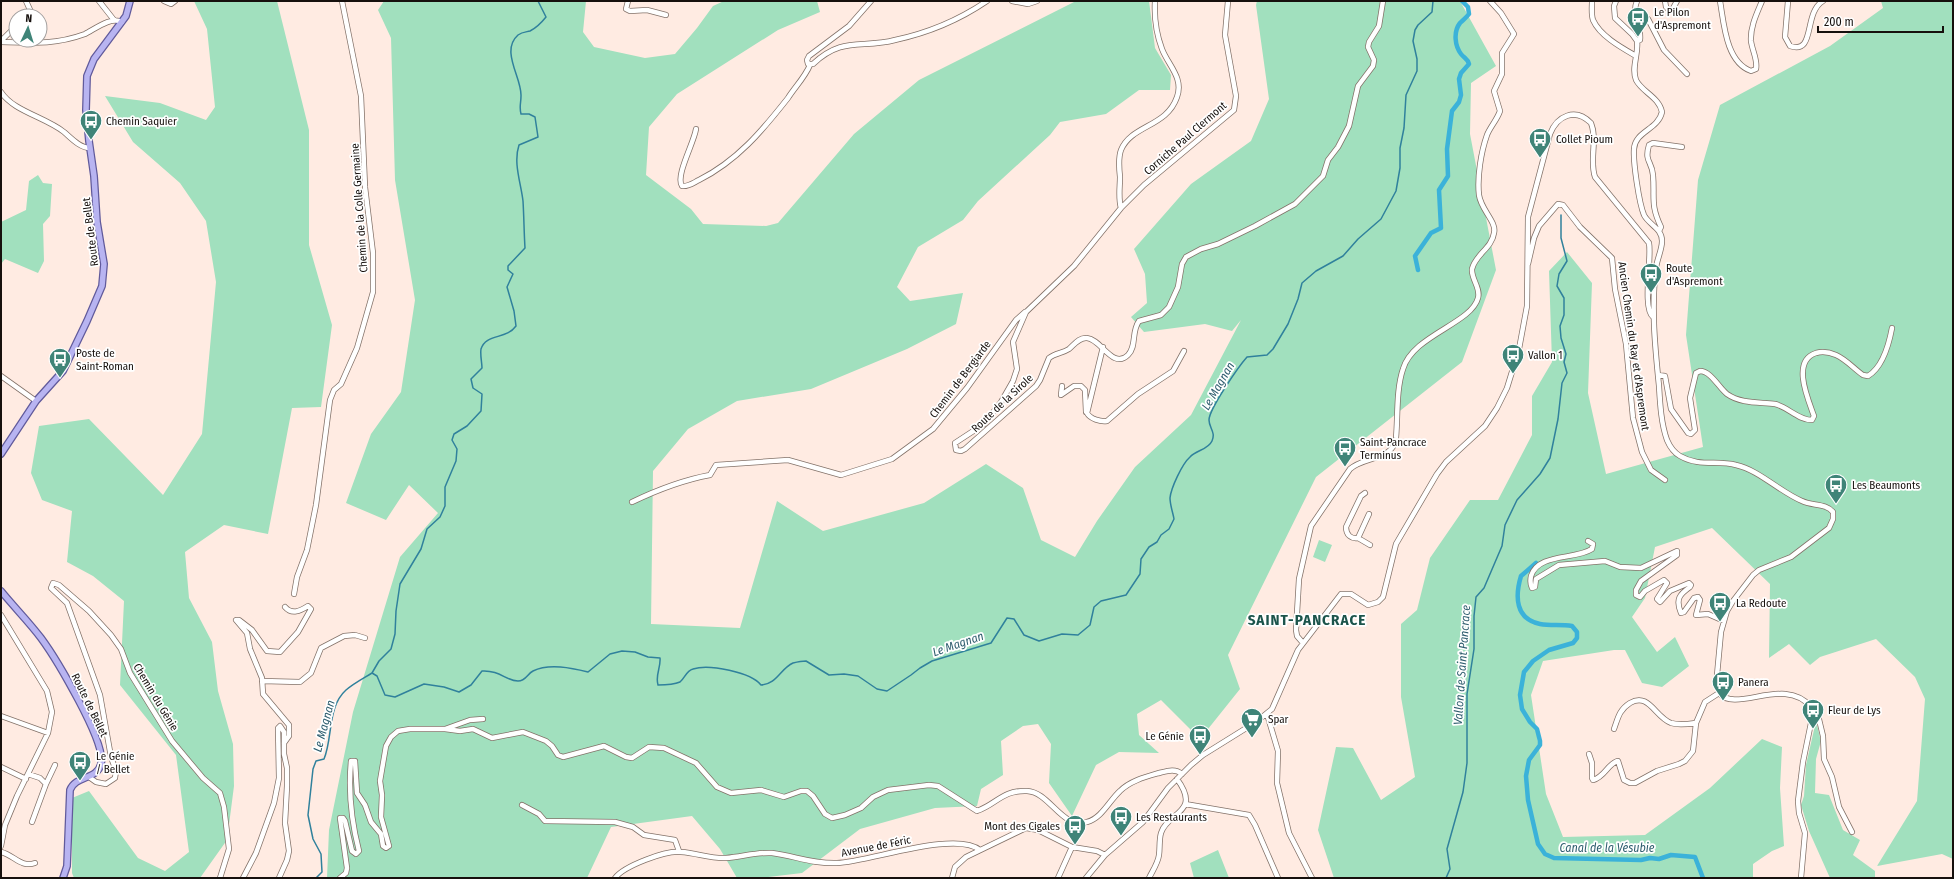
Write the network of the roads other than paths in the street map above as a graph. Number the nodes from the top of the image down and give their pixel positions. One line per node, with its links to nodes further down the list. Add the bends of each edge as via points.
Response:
1 (99, 1): 27 (street)
2 (130, 1): 28 (main road, Route de Bellet)
3 (164, 1): 4 (street, via 171,4)
4 (175, 1)
5 (342, 1): 61 (street, Chemin de la Colle Germaine, via 361,96 365,187 373,253 373,292 357,348 341,384 334,390 330,400 316,505 307,550)
6 (628, 1): 25 (street, via 626,9 630,12 647,10)
7 (871, 1): 33 (street, via 849,26 809,56 807,60)
8 (987, 1): 33 (street, via 941,26 894,41 844,45)
9 (1012, 1): 10 (street)
10 (1019, 1): 11 (street, via 1028,4)
11 (1037, 1)
12 (1155, 1): 39 (street, via 1156,31 1162,50 1177,76 1178,93 1173,105 1162,118 1134,134 1121,150)
13 (1228, 1): 39 (street, Corniche Paul Clermont, via 1225,39 1236,96 1234,110 1144,185)
14 (1384, 1): 45 (street, Route de la Sirole, via 1379,26 1368,47 1374,60 1373,66 1358,86 1349,126 1328,160 1323,176 1295,204 1218,244 1186,257 1170,307 1161,315 1139,321 1134,331 1131,351 1125,358 1119,360)
15 (1490, 1): 66 (street, via 1502,13 1514,34 1502,53 1502,74 1494,91 1500,111 1488,133 1482,158 1480,199 1495,230 1490,244 1473,266 1472,276 1478,290 1478,298 1463,315 1416,348 1403,369 1396,438 1392,449 1350,469 1312,524 1299,579 1296,630)
16 (1592, 1): 32 (street, via 1592,15 1596,24 1612,40)
17 (1616, 1): 30 (street, via 1615,18)
18 (1637, 1): 26 (street, via 1634,12)
19 (1665, 1): 20 (street, via 1669,10 1672,10)
20 (1677, 1)
21 (1720, 1): 22 (street, via 1732,52 1740,65 1751,71 1756,68 1752,33)
22 (1762, 1)
23 (1788, 1): 24 (street, via 1785,36 1790,46 1798,48 1808,40 1811,18 1816,7)
24 (1823, 1)
25 (666, 15)
26 (1636, 17): 30 (street, via 1641,35); 34 (street, via 1643,16 1648,19 1664,50)
27 (114, 20): 28 (street); 31 (street, via 57,42)
28 (122, 22): 38 (main road, Route de Bellet, via 94,59 87,74 86,110)
29 (8, 35): 31 (street)
30 (1637, 41): 32 (street)
31 (1, 42)
32 (1636, 56): 40 (street, via 1636,80 1658,102 1661,109 1659,121 1639,137 1634,149 1635,171 1644,214)
33 (810, 65): 36 (street, via 771,120 742,152 711,174 682,186 679,178 693,145)
34 (1687, 74)
35 (1, 92): 38 (street, via 12,104 49,121 80,145)
36 (696, 129)
37 (1682, 146): 40 (street, via 1653,143 1647,151 1652,170 1653,204)
38 (90, 148): 50 (main road, Route de Bellet, via 96,222 104,264 103,279 87,322 65,368)
39 (1121, 208): 42 (street, Route de la Sirole, via 1074,266)
40 (1659, 231): 43 (street, via 1662,244 1656,268)
41 (1527, 265): 43 (street, via 1528,217 1550,134 1553,126 1562,117 1579,116 1590,122 1593,128 1595,177 1649,243 1649,311); 53 (street, Ancien Chemin du Ray et d'Aspremont, via 1539,226 1558,204 1563,205 1580,227 1610,255 1626,344 1633,418 1642,452 1651,470); 66 (street, via 1527,306 1521,344 1507,388 1497,408 1485,426 1446,462 1437,474 1396,544 1383,597 1378,602 1368,605 1352,594 1343,593)
42 (1026, 312): 45 (street, Route de la Sirole, via 1013,342 1017,369 1013,381 984,424 955,443 956,450 965,449 1025,397 1040,380 1049,358 1064,352 1082,338); 55 (street, Chemin de Bergiarde, via 1016,320 967,388 933,429 892,459 841,475 788,460 716,465 710,475 697,476 662,488)
43 (1653, 317): 47 (street)
44 (1892, 328): 47 (street, via 1883,359 1868,376 1837,355 1827,352 1814,354 1805,360 1802,370 1814,416 1812,420 1803,419 1775,404 1731,397 1700,370 1696,373 1690,398 1695,430 1691,434 1671,409 1665,376)
45 (1102, 348): 51 (street)
46 (1184, 351): 51 (street, via 1174,371 1143,391 1107,421 1100,421)
47 (1658, 375): 64 (street, via 1664,430 1675,453 1691,461 1740,466 1803,502 1825,507 1833,512 1829,528 1791,557 1753,575 1733,601)
48 (1, 376): 50 (street)
49 (1062, 386): 51 (street, via 1061,395 1074,386 1085,390)
50 (36, 400): 52 (main road, Route de Bellet)
51 (1087, 413)
52 (1, 454)
53 (1665, 480)
54 (1365, 492): 57 (street, via 1346,527 1350,536)
55 (632, 502)
56 (1369, 514): 57 (street)
57 (1358, 538): 59 (street)
58 (1588, 541): 64 (street, via 1593,544 1592,549 1585,554 1546,560 1539,564 1532,573 1532,588 1535,587 1536,579 1559,565 1605,561 1620,567 1641,568 1677,552 1678,555 1641,581 1636,595 1640,597 1650,587 1664,580 1666,585 1657,599 1660,602 1670,591 1689,583 1690,587 1679,597 1681,612 1698,597 1700,600 1696,615 1708,614)
59 (1370, 545)
60 (1, 591): 83 (main road, Route de Bellet, via 41,638 86,714 102,759 99,769)
61 (294, 594)
62 (285, 607): 67 (street, via 293,612 308,606 311,609 298,632 280,652 267,651 252,630 236,620 247,633)
63 (1, 615): 76 (street, via 47,691 52,712)
64 (1724, 621): 68 (street, via 1717,675)
65 (365, 638): 67 (street, via 355,634 344,636 321,648 311,673 300,682)
66 (1302, 643): 70 (street, via 1276,702)
67 (262, 681): 77 (street, via 263,694 289,725 289,736)
68 (1719, 694): 69 (street, via 1732,700 1766,694 1784,694 1805,702); 73 (street, via 1705,702)
69 (1812, 710): 90 (street, via 1817,711 1823,736 1824,759 1832,777 1839,807); 110 (street, via 1798,801 1805,833)
70 (1267, 714): 82 (street, via 1203,755); 109 (street, via 1278,751 1277,783 1289,833)
71 (1, 716): 76 (street)
72 (483, 719): 74 (street, via 470,720)
73 (1696, 723): 75 (street, via 1672,723 1664,719 1648,702 1635,700 1619,711); 78 (street, via 1693,751 1685,761 1635,782 1624,780 1618,761 1593,780)
74 (445, 729): 82 (street, via 473,729 492,738 516,732 529,733 546,741 563,757 604,746 632,758 649,747 659,747 696,763 721,789 736,793 761,790 784,797 807,791 825,814 832,818 845,816 888,790 929,785 938,786 977,811 998,798 1014,792 1028,791 1040,795 1074,823 1086,823 1097,817 1120,790 1132,782 1170,770); 102 (street, via 404,730 394,734 389,741 380,783 381,817 389,846 386,848 357,793 356,763 351,760 349,790 353,832 359,851 356,854 352,851 345,821 340,818 347,868 346,873)
75 (1614, 729)
76 (48, 733): 81 (street)
77 (284, 743): 100 (street, via 284,732 280,726 279,778 274,803 256,854); 101 (street, via 287,797 285,823 289,851 288,860)
78 (1589, 754)
79 (55, 765): 86 (street)
80 (1, 767): 84 (street)
81 (28, 774): 84 (street); 86 (street, via 40,778)
82 (1182, 774): 85 (street)
83 (89, 777): 98 (main road, Route de Bellet, via 75,782 70,790 68,866); 99 (street, Chemin du Génie, via 106,784 113,780 116,771 111,757 100,695 67,603 51,588 53,584 59,585 89,611 111,635 172,741 198,773 220,793 229,849)
84 (26, 779): 91 (street, via 5,825)
85 (1177, 779): 88 (street, via 1184,789); 96 (street, via 1143,822)
86 (46, 784): 89 (street)
87 (522, 804): 94 (street, via 539,814 545,821 615,822 633,827 644,835 675,840)
88 (1185, 804): 107 (street, via 1161,832 1156,864); 108 (street, via 1248,815 1255,825)
89 (32, 822)
90 (1852, 832)
91 (1, 846)
92 (1072, 847): 93 (street, via 1042,831 1030,828 1018,831); 96 (street, via 1097,851); 105 (street)
93 (980, 850): 94 (street, Avenue de Féric, via 963,844 946,844 838,863 816,863 771,853 726,858); 104 (street, via 957,864)
94 (679, 851): 103 (street, Avenue de Féric, via 640,863)
95 (1, 852): 97 (street, via 19,862)
96 (1105, 855): 106 (street)
97 (35, 863)
98 (63, 878)
99 (220, 878)
100 (243, 878)
101 (279, 878)
102 (340, 878)
103 (615, 878)
104 (952, 878)
105 (1058, 878)
106 (1086, 878)
107 (1149, 878)
108 (1278, 878)
109 (1312, 878)
110 (1801, 878)

